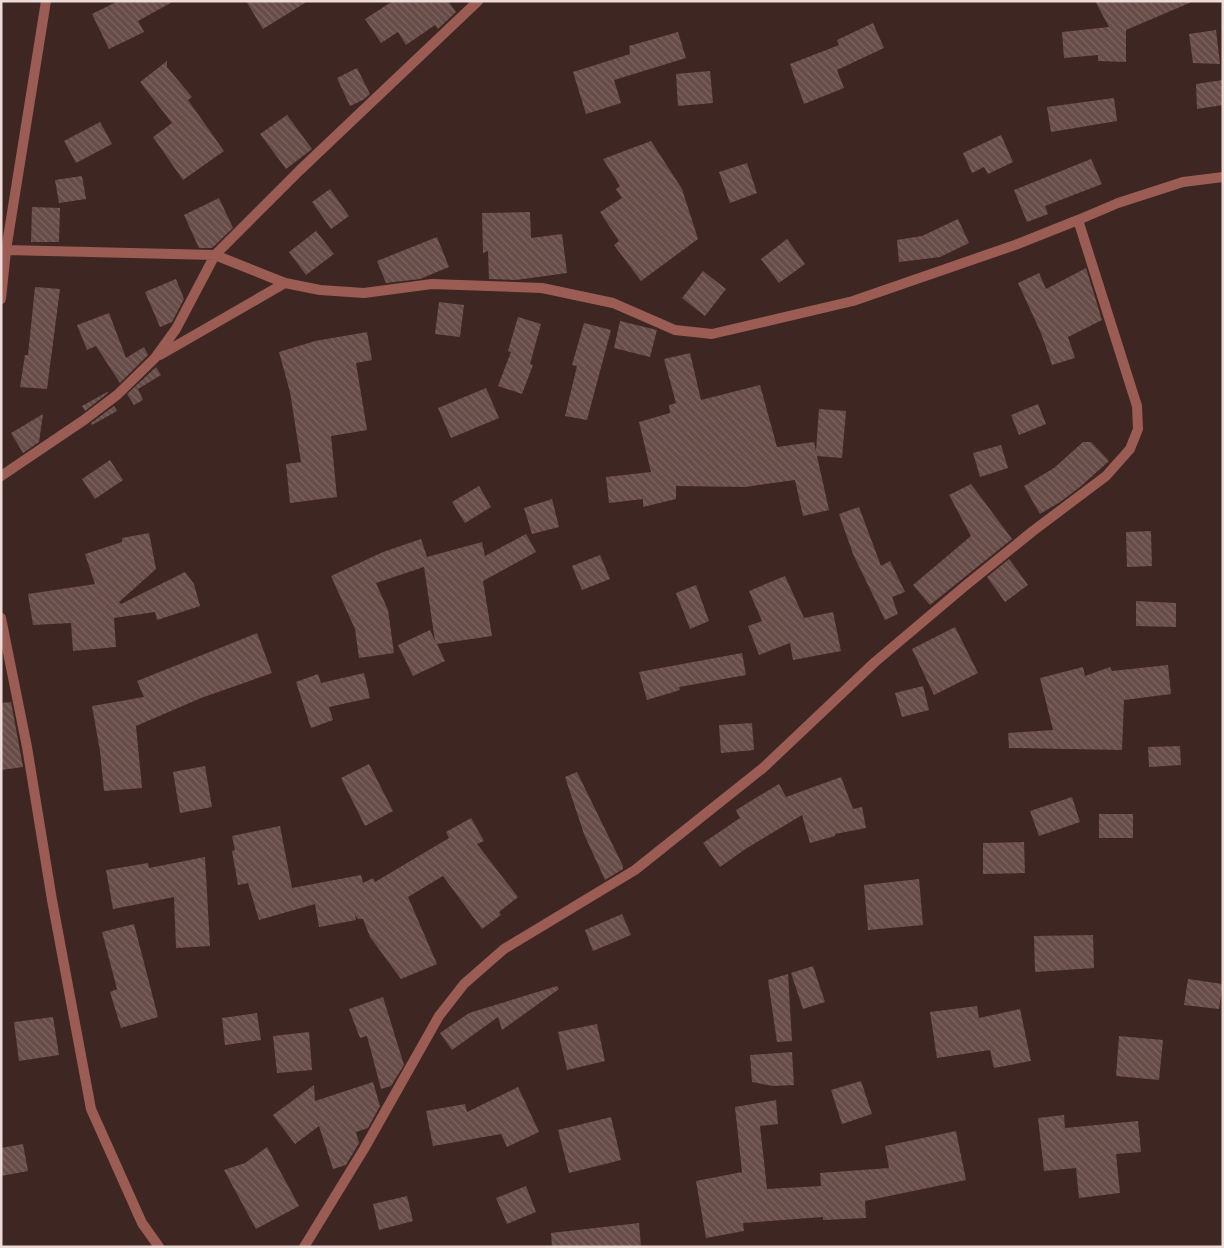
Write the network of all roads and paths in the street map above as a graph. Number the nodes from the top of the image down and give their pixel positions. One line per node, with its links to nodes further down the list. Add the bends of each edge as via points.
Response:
1 (46, 1): 5 (street)
2 (478, 1): 6 (street)
3 (1223, 177): 4 (street, via 1183,182 1118,202)
4 (1078, 220): 7 (street, via 853,301 712,334 675,330 613,303 542,288 432,284 364,293 320,290); 13 (street, via 1137,406 1138,429 1130,449 1106,476 1032,531 875,662 763,768 635,870 504,949 464,984 439,1016)
5 (6, 250): 6 (street); 8 (street)
6 (215, 255): 7 (street); 9 (street, via 176,330)
7 (285, 283): 9 (street)
8 (1, 299)
9 (155, 358): 10 (street, via 117,396)
10 (1, 476)
11 (1, 618): 12 (street, via 91,1109 142,1223)
12 (159, 1247)
13 (304, 1247)

